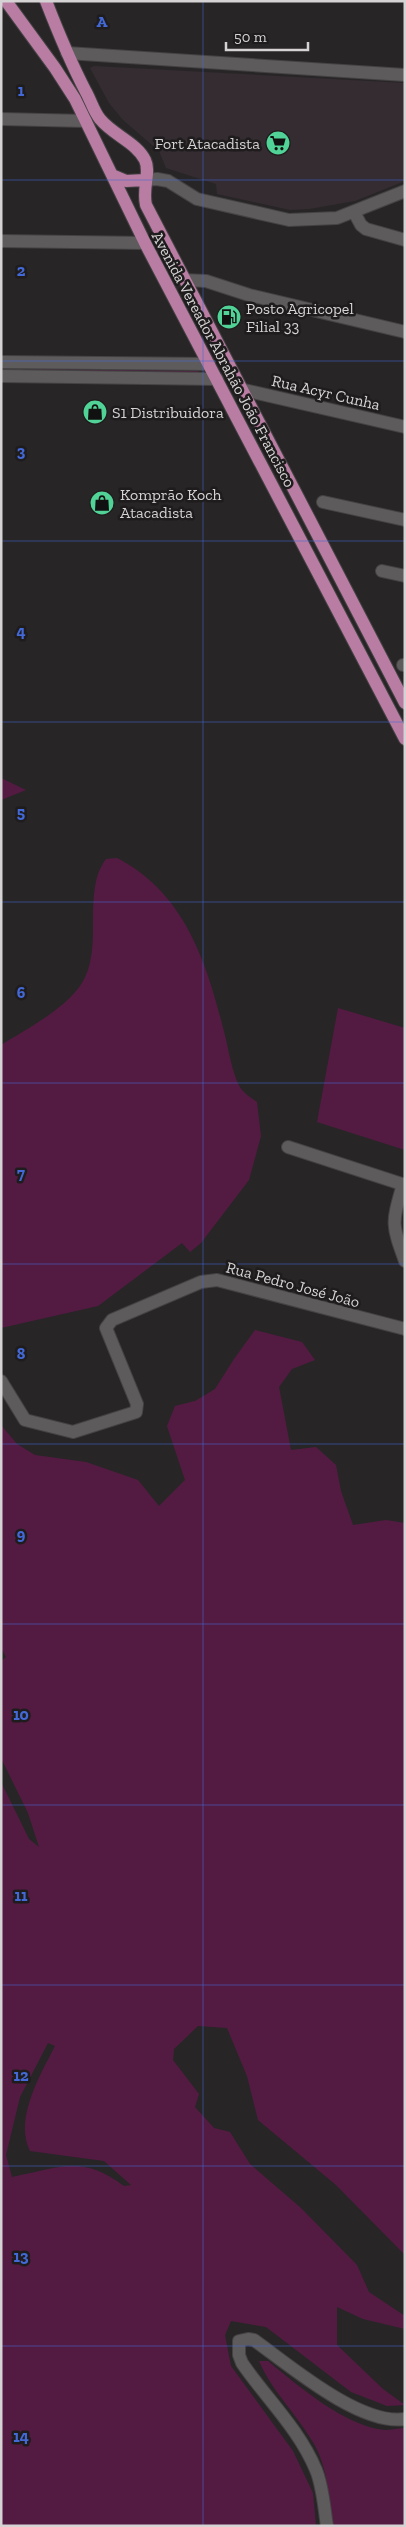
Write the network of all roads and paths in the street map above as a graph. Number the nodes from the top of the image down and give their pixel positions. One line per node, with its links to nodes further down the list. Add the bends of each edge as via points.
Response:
1 (6, 1): 6 (main road, Avenida Vereador Abrahão João Francisco, via 55,68)
2 (46, 1): 3 (main road, Avenida Vereador Abrahão João Francisco)
3 (67, 53): 4 (street); 8 (main road, Avenida Vereador Abrahão João Francisco, via 100,119 137,149 145,160 148,172)
4 (405, 75)
5 (1, 119): 6 (street)
6 (86, 121): 7 (main road, Avenida Vereador Abrahão João Francisco)
7 (112, 175): 8 (main road, via 126,182); 13 (main road, Avenida Vereador Abrahão João Francisco)
8 (145, 180): 10 (street, via 168,181 197,199 289,220 336,218); 14 (main road, Avenida Vereador Abrahão João Francisco, via 146,205)
9 (405, 191): 10 (street)
10 (354, 212): 11 (street, via 366,229)
11 (405, 240)
12 (1, 242): 13 (street)
13 (145, 243): 19 (main road, Avenida Vereador Abrahão João Francisco)
14 (184, 280): 15 (street, via 206,282); 24 (main road, Avenida Vereador Abrahão João Francisco)
15 (405, 332)
16 (1, 362): 17 (street)
17 (23, 362): 18 (street); 21 (street)
18 (132, 363): 19 (street); 22 (street)
19 (209, 364): 23 (main road, Avenida Vereador Abrahão João Francisco)
20 (1, 376): 21 (street)
21 (24, 376): 22 (street)
22 (133, 378): 23 (street)
23 (217, 379): 31 (main road, Avenida Vereador Abrahão João Francisco)
24 (240, 389): 25 (street, Rua Acyr Cunha); 30 (main road, Avenida Vereador Abrahão João Francisco)
25 (405, 427)
26 (323, 502): 27 (street)
27 (405, 520)
28 (382, 571): 29 (street)
29 (405, 576)
30 (405, 704)
31 (405, 739)
32 (288, 1147): 33 (street)
33 (404, 1184): 34 (street, via 393,1220)
34 (405, 1262)
35 (405, 1329): 36 (street, Rua Pedro José João, via 217,1280 201,1282 112,1320 106,1328 137,1404 136,1412 84,1430 65,1430 25,1420)
36 (1, 1381)
37 (405, 2419): 38 (street, via 384,2418 358,2408 305,2379 254,2340 239,2341 242,2362 296,2434 313,2464 323,2495)
38 (327, 2526)

